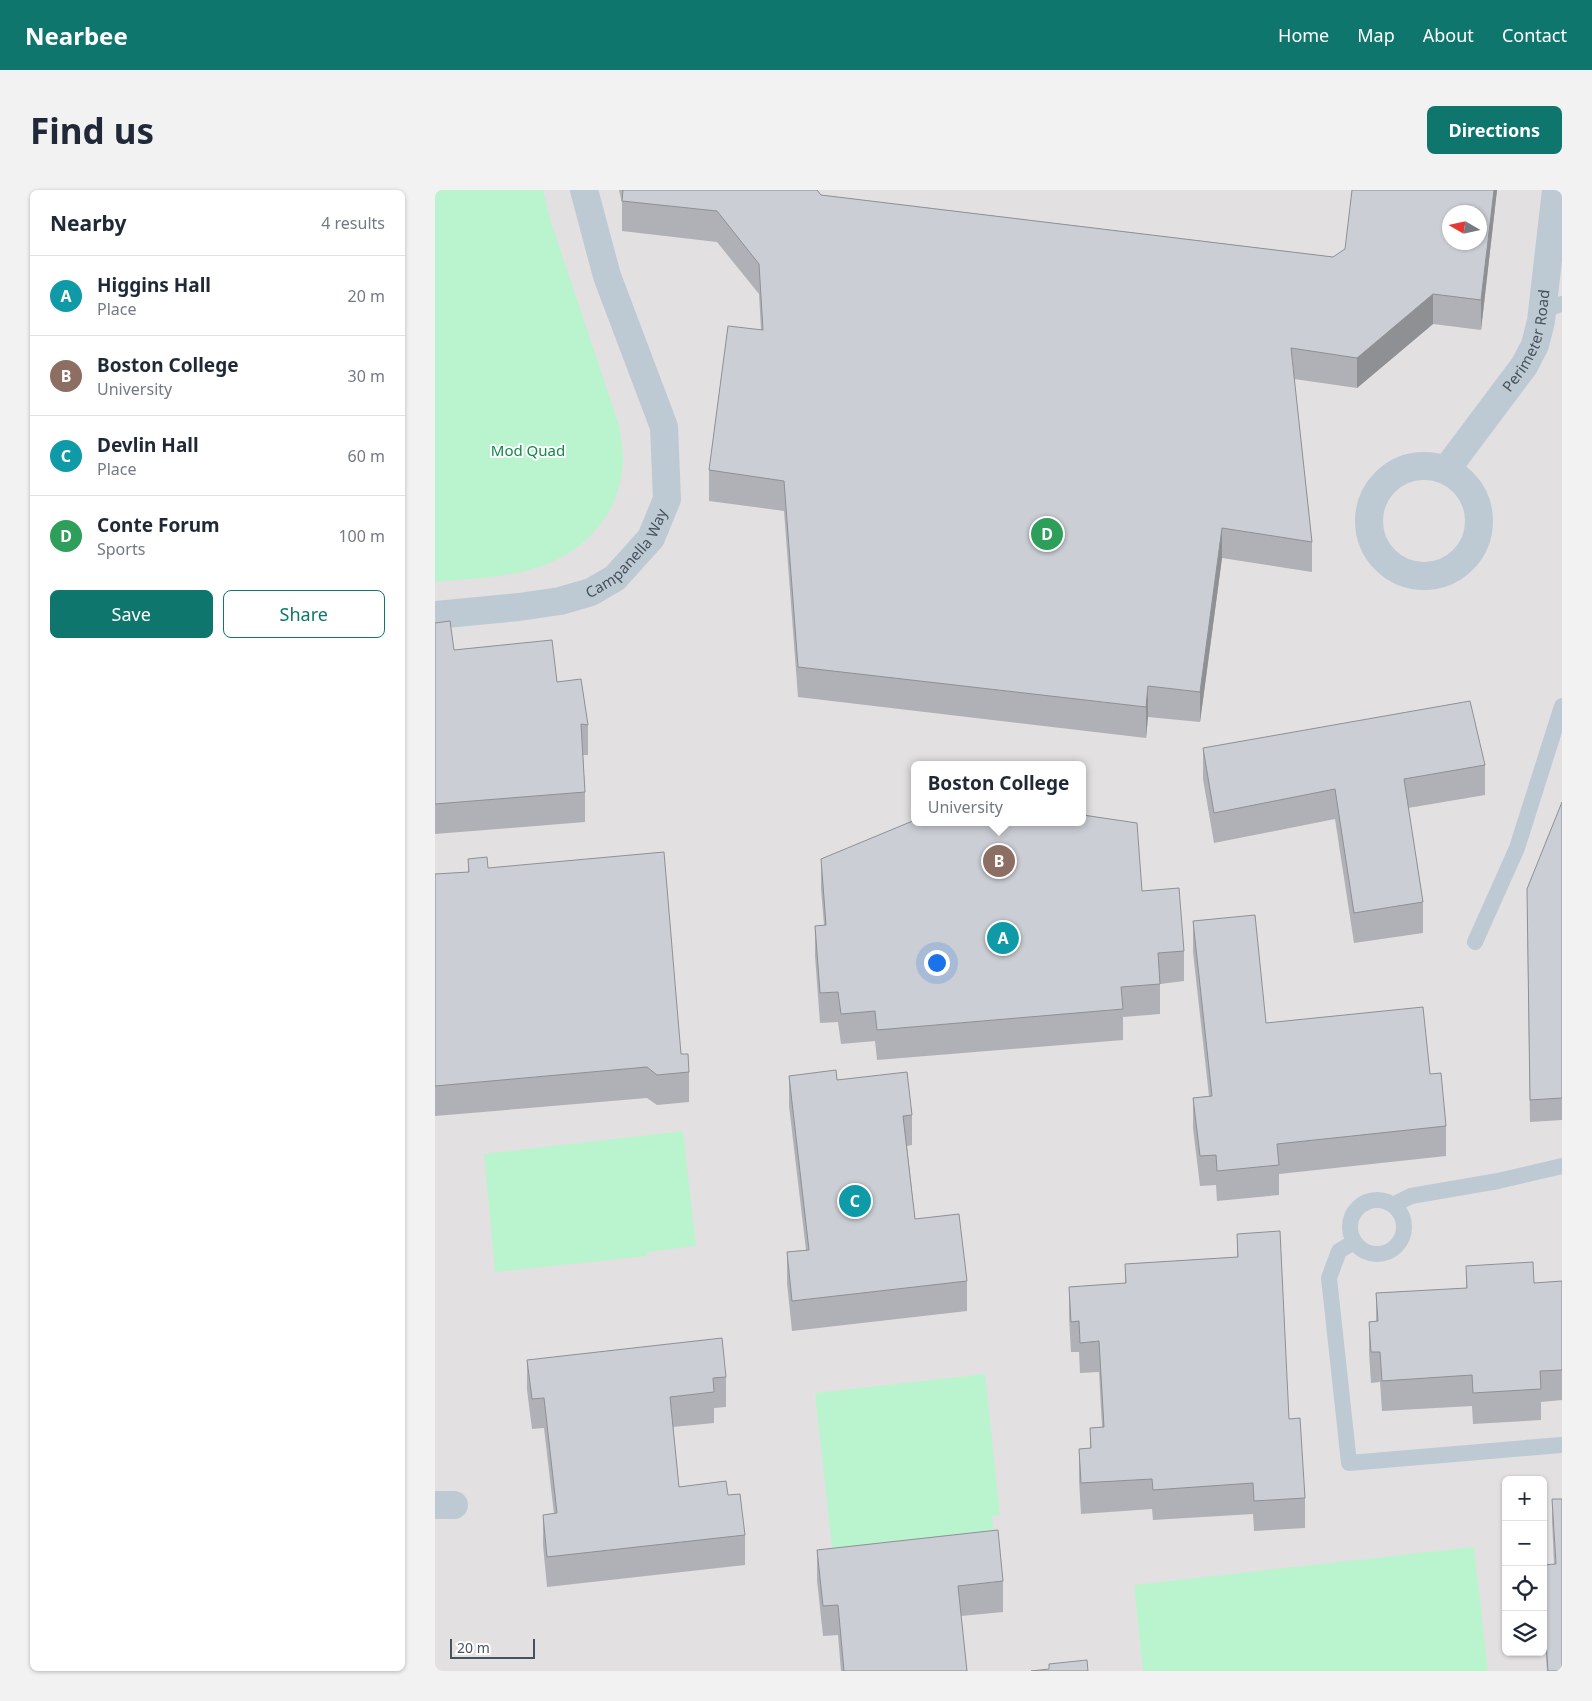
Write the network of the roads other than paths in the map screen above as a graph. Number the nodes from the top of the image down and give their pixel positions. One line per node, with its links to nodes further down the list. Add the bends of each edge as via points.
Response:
1 (584, 190): 5 (street, Campanella Way, via 607,276 664,427 667,498 651,538 615,578 591,592 554,602)
2 (1557, 190): 3 (street, Perimeter Road)
3 (1552, 307): 4 (street, Perimeter Road, via 1524,366)
4 (1446, 470): 4 (street, via 1428,465 1410,467 1393,474 1371,503 1368,521 1371,539 1379,555 1392,567 1409,575 1426,577 1444,573 1460,564 1472,549 1479,532 1479,513 1473,495 1462,480)
5 (435, 615)
6 (1562, 706): 7 (lane, via 1517,848)
7 (1475, 942)
8 (1562, 1166): 9 (lane, via 1411,1196)
9 (1393, 1205): 10 (lane, via 1379,1200 1364,1203 1353,1213 1349,1228); 10 (lane, via 1402,1216 1404,1229 1399,1242 1390,1251 1377,1254 1364,1251)
10 (1354, 1242): 11 (lane, via 1339,1250 1329,1278 1349,1462)
11 (1561, 1446)

